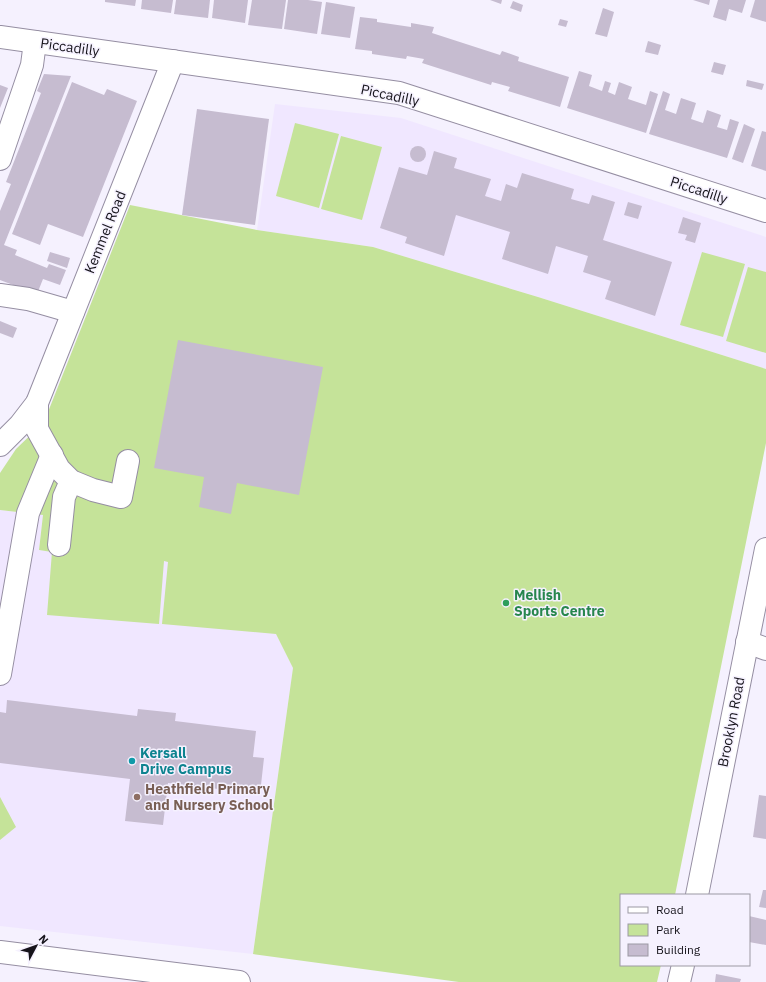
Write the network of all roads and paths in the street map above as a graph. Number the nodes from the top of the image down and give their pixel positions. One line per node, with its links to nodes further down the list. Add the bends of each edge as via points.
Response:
1 (0, 37): 2 (street, Piccadilly)
2 (35, 42): 3 (street, Piccadilly); 4 (street, via 32,65)
3 (174, 62): 5 (street, Piccadilly, via 399,93); 7 (street, Kemmel Road)
4 (0, 159)
5 (766, 211)
6 (0, 295): 7 (street, via 28,299)
7 (73, 312): 8 (street, Kemmel Road)
8 (37, 403): 9 (street); 10 (street, via 37,429)
9 (0, 445)
10 (52, 455): 12 (street, via 59,469); 16 (street, via 28,513)
11 (128, 462): 12 (street, via 121,497 93,490)
12 (72, 481): 13 (street, via 64,497)
13 (59, 545)
14 (766, 550): 15 (street, Brooklyn Road)
15 (757, 646): 17 (street, Brooklyn Road)
16 (0, 674)
17 (697, 894)
18 (0, 952): 20 (street)
19 (683, 966): 22 (street)
20 (206, 980): 21 (street)
21 (239, 982)
22 (679, 982)

